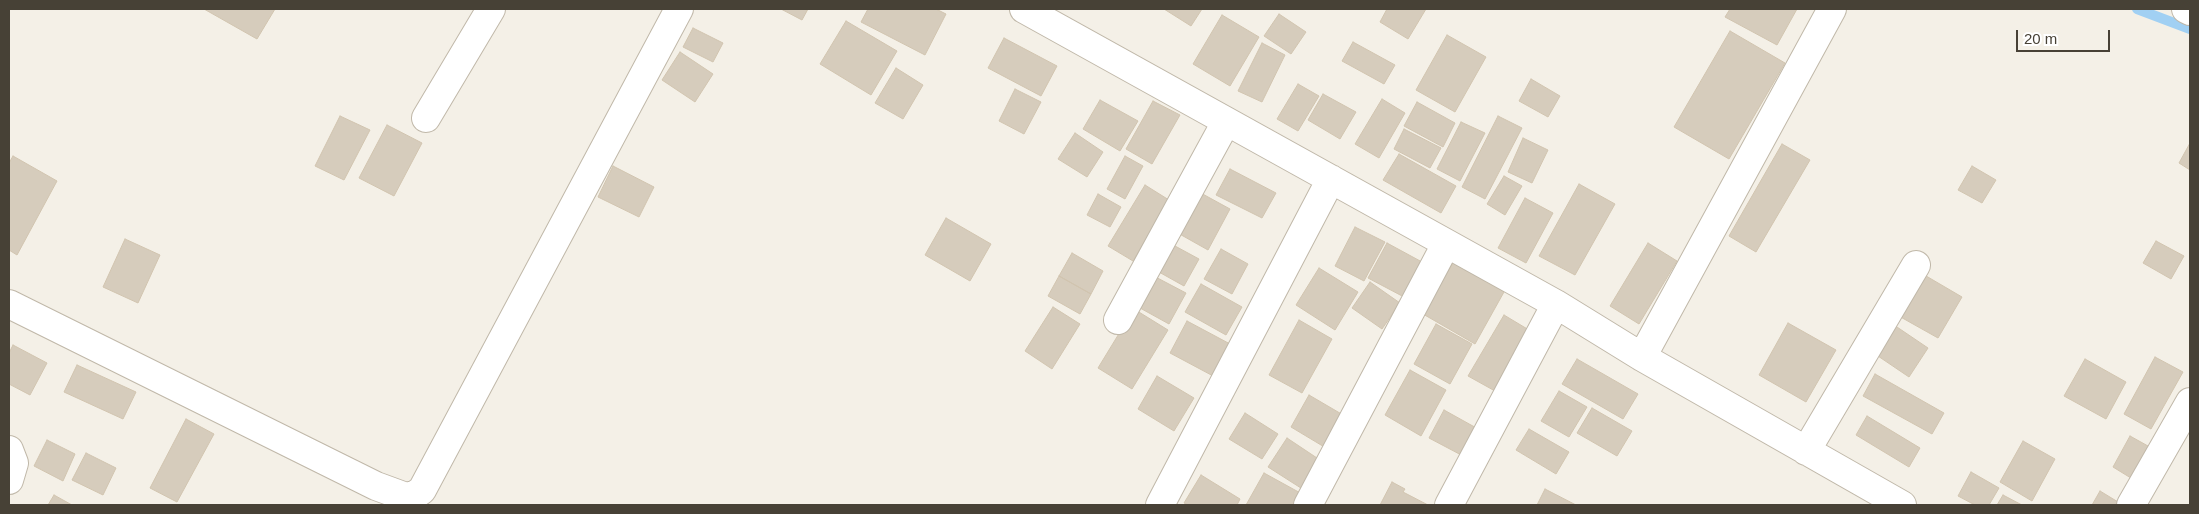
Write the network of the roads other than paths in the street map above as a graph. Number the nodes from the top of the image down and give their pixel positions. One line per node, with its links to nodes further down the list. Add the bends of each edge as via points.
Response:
1 (491, 9): 7 (street)
2 (679, 9): 13 (street, via 422,490 415,495 406,497 376,486)
3 (1024, 9): 8 (street)
4 (1832, 9): 15 (street)
5 (2186, 9): 6 (street)
6 (2190, 11)
7 (426, 118)
8 (1226, 122): 9 (street); 14 (street)
9 (1331, 179): 10 (street); 20 (street)
10 (1446, 244): 12 (street); 21 (street)
11 (1916, 265): 18 (street)
12 (1556, 304): 15 (street); 22 (street)
13 (12, 312)
14 (1118, 320)
15 (1642, 357): 18 (street)
16 (2190, 402): 24 (street)
17 (9, 450): 19 (street, via 14,463)
18 (1806, 451): 23 (street)
19 (9, 480)
20 (1160, 505)
21 (1308, 505)
22 (1449, 505)
23 (1902, 505)
24 (2131, 505)

